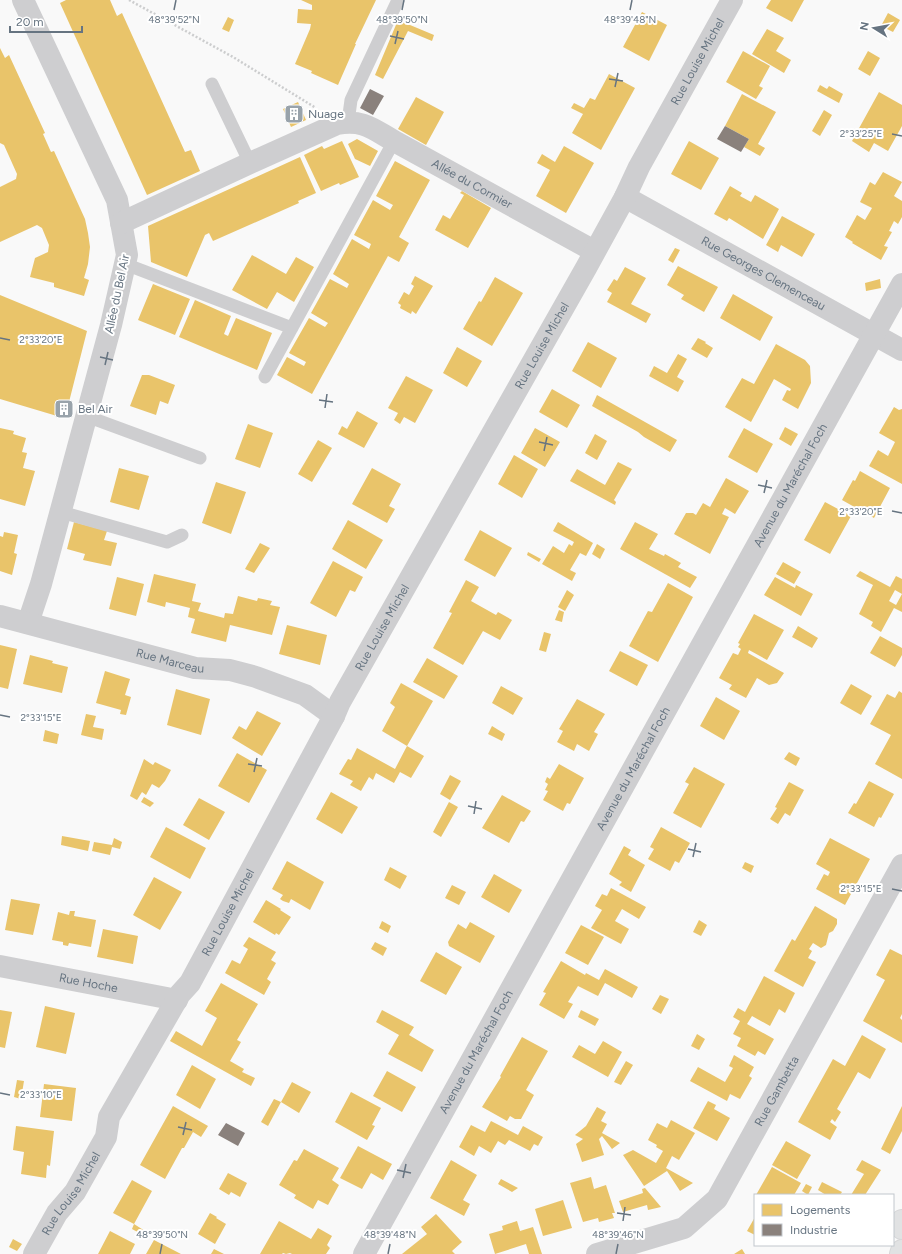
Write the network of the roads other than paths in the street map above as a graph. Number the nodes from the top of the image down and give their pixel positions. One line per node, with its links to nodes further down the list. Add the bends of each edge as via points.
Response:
1 (23, 0): 9 (street, Allée du Bel Air, via 116,200)
2 (398, 0): 5 (lane, via 351,100)
3 (732, 0): 8 (street, Rue Louise Michel)
4 (212, 84): 7 (lane)
5 (348, 122): 6 (street, Allée du Cormier, via 364,124); 7 (street, Allée du Cormier, via 337,124)
6 (394, 141): 10 (street, Allée du Cormier); 13 (lane)
7 (250, 163): 9 (street, Allée du Cormier)
8 (624, 197): 10 (street, Rue Louise Michel); 14 (street, Rue Georges Clemenceau)
9 (121, 223): 11 (street, Allée du Bel Air, via 127,255)
10 (594, 252): 23 (street, Rue Louise Michel)
11 (125, 264): 13 (lane); 17 (street, Allée du Bel Air)
12 (902, 284): 14 (street, Avenue du Maréchal Foch)
13 (292, 328): 16 (lane)
14 (874, 335): 15 (street, Rue Georges Clemenceau); 30 (street, Avenue du Maréchal Foch)
15 (902, 350)
16 (265, 377)
17 (86, 416): 18 (lane); 19 (street, Allée du Bel Air)
18 (200, 458)
19 (61, 512): 20 (lane, via 167,542); 22 (street, Allée du Bel Air)
20 (182, 535)
21 (0, 616): 22 (street, Rue Marceau)
22 (28, 623): 23 (street, Rue Marceau, via 195,668 230,670 256,677 305,695)
23 (334, 716): 26 (street, Rue Louise Michel, via 190,983)
24 (902, 865): 31 (street, Rue Gambetta, via 717,1199 684,1228)
25 (0, 966): 26 (street, Rue Hoche)
26 (177, 1000): 29 (street, Rue Louise Michel, via 109,1117 106,1137 75,1192 57,1213)
27 (902, 1221): 28 (main road)
28 (902, 1228)
29 (34, 1254)
30 (364, 1254)
31 (597, 1254)

